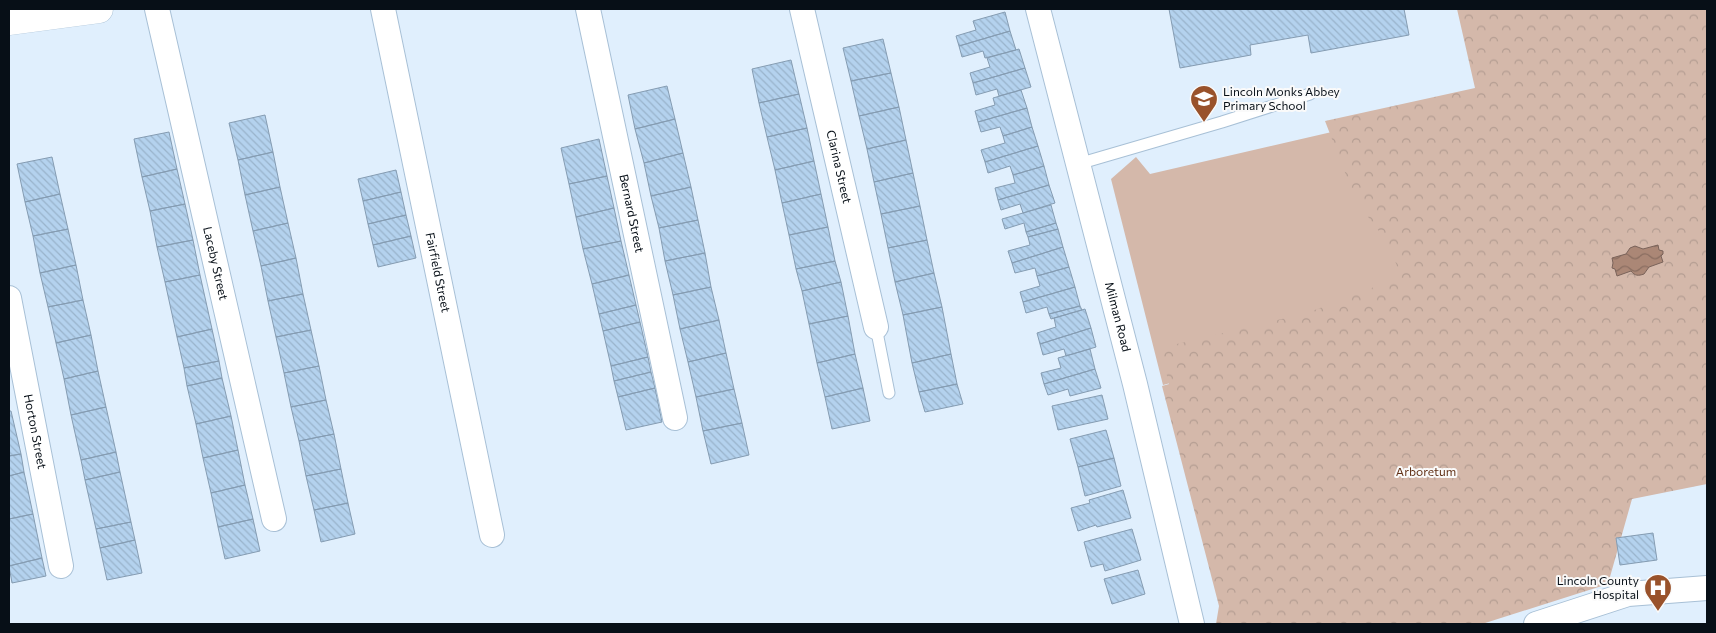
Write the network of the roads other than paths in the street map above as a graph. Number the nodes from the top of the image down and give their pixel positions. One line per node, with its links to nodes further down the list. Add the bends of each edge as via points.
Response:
1 (99, 9): 7 (main road)
2 (157, 9): 14 (street, Laceby Street)
3 (383, 9): 15 (street, Fairfield Street)
4 (588, 9): 13 (street, Bernard Street)
5 (802, 9): 11 (street, Clarina Street)
6 (1038, 9): 9 (street, Milman Road)
7 (9, 21)
8 (1310, 94): 9 (lane)
9 (1078, 164): 18 (street, Milman Road, via 1138,392)
10 (9, 298): 16 (street, Horton Street)
11 (876, 327): 12 (lane)
12 (889, 393)
13 (675, 418)
14 (274, 519)
15 (492, 535)
16 (61, 566)
17 (1707, 588): 19 (street, via 1628,594)
18 (1192, 624)
19 (1536, 624)

